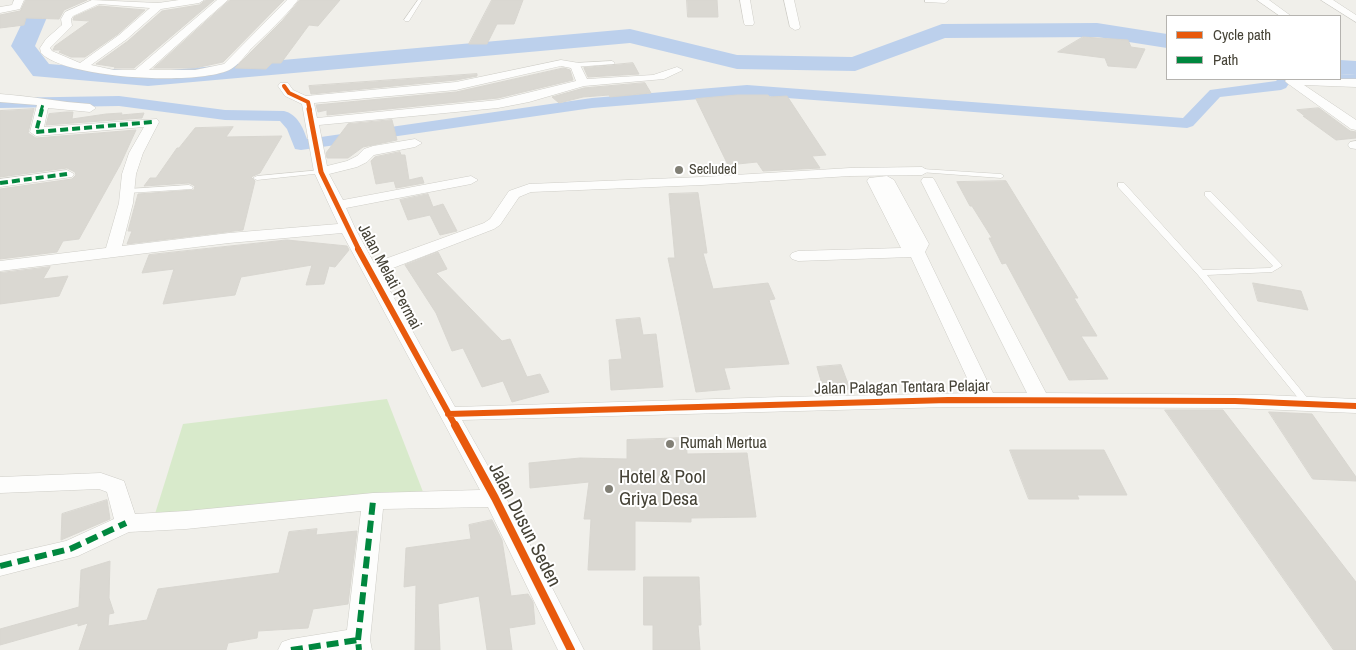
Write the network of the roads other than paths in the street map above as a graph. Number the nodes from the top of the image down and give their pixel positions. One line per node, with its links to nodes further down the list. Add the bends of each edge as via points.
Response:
1 (19, 0): 13 (street, via 16,7)
2 (199, 0): 12 (street)
3 (223, 0): 23 (street)
4 (293, 0): 23 (street, via 228,66 202,72)
5 (420, 0): 16 (lane)
6 (745, 0): 17 (street)
7 (789, 0): 18 (street)
8 (946, 0): 11 (lane)
9 (1262, 0): 14 (street)
10 (1326, 0): 15 (street)
11 (927, 1)
12 (158, 6): 21 (street, via 123,37); 21 (street, via 98,0 69,14 67,26 45,48 47,53)
13 (0, 10)
14 (1284, 15)
15 (1356, 19)
16 (407, 20)
17 (749, 23)
18 (795, 27)
19 (612, 62): 20 (lane)
20 (575, 66): 24 (street); 28 (street, via 561,63 456,86)
21 (81, 67): 23 (street)
22 (677, 70): 24 (street, via 653,78)
23 (138, 74)
24 (583, 83): 32 (street, via 498,104)
25 (1356, 83): 31 (street, via 1291,81)
26 (284, 86): 28 (street, via 296,98)
27 (0, 98): 29 (street)
28 (305, 100): 32 (street, Jalan Melati Permai)
29 (40, 102): 30 (street); 43 (street, via 36,132 154,122 136,153)
30 (90, 108)
31 (1356, 126)
32 (314, 135): 34 (street, Jalan Melati Permai)
33 (415, 143): 34 (street, via 378,149 352,164)
34 (321, 172): 38 (lane); 45 (street, Jalan Melati Permai)
35 (67, 174): 40 (street)
36 (925, 176): 37 (lane); 50 (street, via 850,172 529,188 514,194 489,226); 53 (street)
37 (1001, 176)
38 (257, 178)
39 (471, 180): 45 (street)
40 (0, 183)
41 (1121, 185): 51 (lane)
42 (189, 187): 43 (lane)
43 (128, 191): 47 (street)
44 (1208, 194): 51 (lane, via 1278,266 1272,270)
45 (338, 204): 46 (street, Jalan Melati Permai)
46 (347, 228): 47 (street); 50 (street, Jalan Melati Permai)
47 (113, 251): 49 (street)
48 (798, 256): 52 (street, via 918,252)
49 (0, 266)
50 (369, 271): 56 (street, Jalan Melati Permai)
51 (1201, 272): 54 (lane)
52 (987, 400): 53 (street, Jalan Palagan Tentara Pelajar); 56 (street, Jalan Palagan Tentara Pelajar)
53 (1040, 400): 54 (street, Jalan Palagan Tentara Pelajar)
54 (1306, 402): 55 (street, Jalan Palagan Tentara Pelajar)
55 (1356, 406)
56 (448, 414): 58 (street, Jalan Dusun Seden)
57 (0, 485): 60 (street, via 101,481 116,487)
58 (495, 498): 59 (street); 64 (street, Jalan Dusun Seden)
59 (373, 502): 60 (street); 62 (street)
60 (126, 523): 61 (street, via 70,549)
61 (0, 566)
62 (358, 645): 63 (street)
63 (291, 650)
64 (571, 650)

